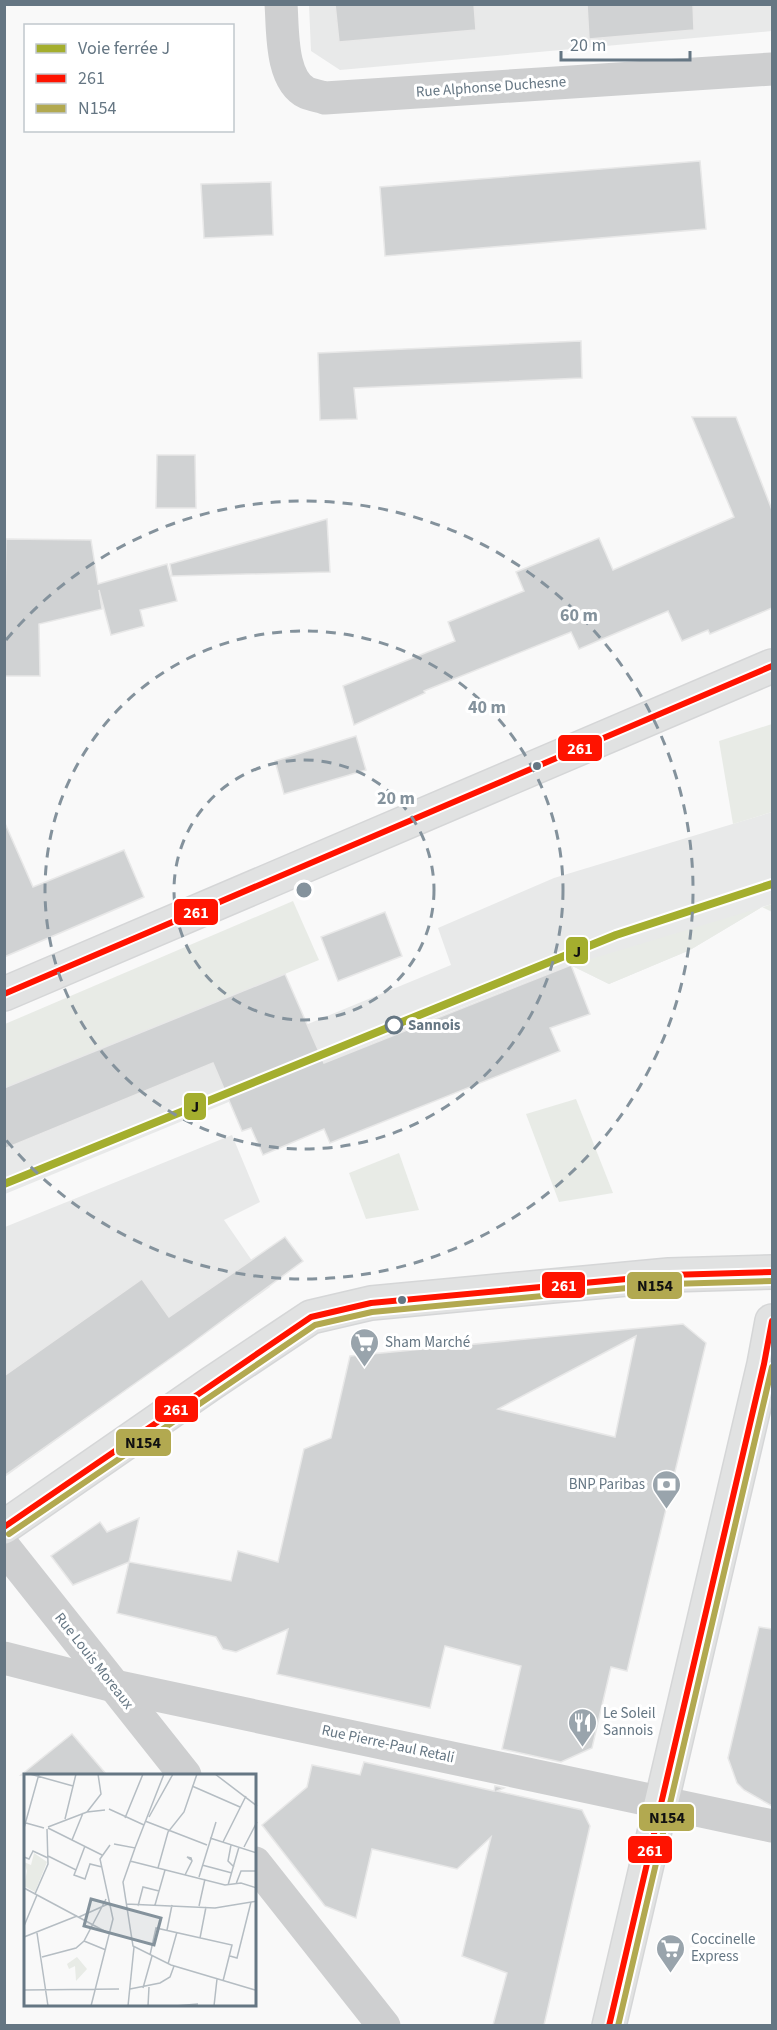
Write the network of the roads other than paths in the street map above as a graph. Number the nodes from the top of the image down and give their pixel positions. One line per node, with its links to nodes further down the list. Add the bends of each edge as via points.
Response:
1 (282, 4): 2 (street, Rue Alphonse Duchesne, via 284,50 291,76 305,92 325,98)
2 (772, 69)
3 (772, 666): 4 (main road)
4 (4, 994)
5 (772, 1272): 7 (main road, via 669,1275 383,1302 311,1317)
6 (772, 1321): 12 (main road)
7 (4, 1527)
8 (4, 1547): 10 (street, Rue Louis Moreaux)
9 (4, 1658): 10 (street, Rue Pierre-Paul Retali)
10 (114, 1686): 11 (street, Rue Louis Moreaux); 12 (street, Rue Pierre-Paul Retali)
11 (184, 1774)
12 (661, 1802): 13 (street, Rue Pierre-Paul Retali); 16 (main road)
13 (772, 1826)
14 (256, 1864): 15 (street)
15 (384, 2025)
16 (609, 2025)

